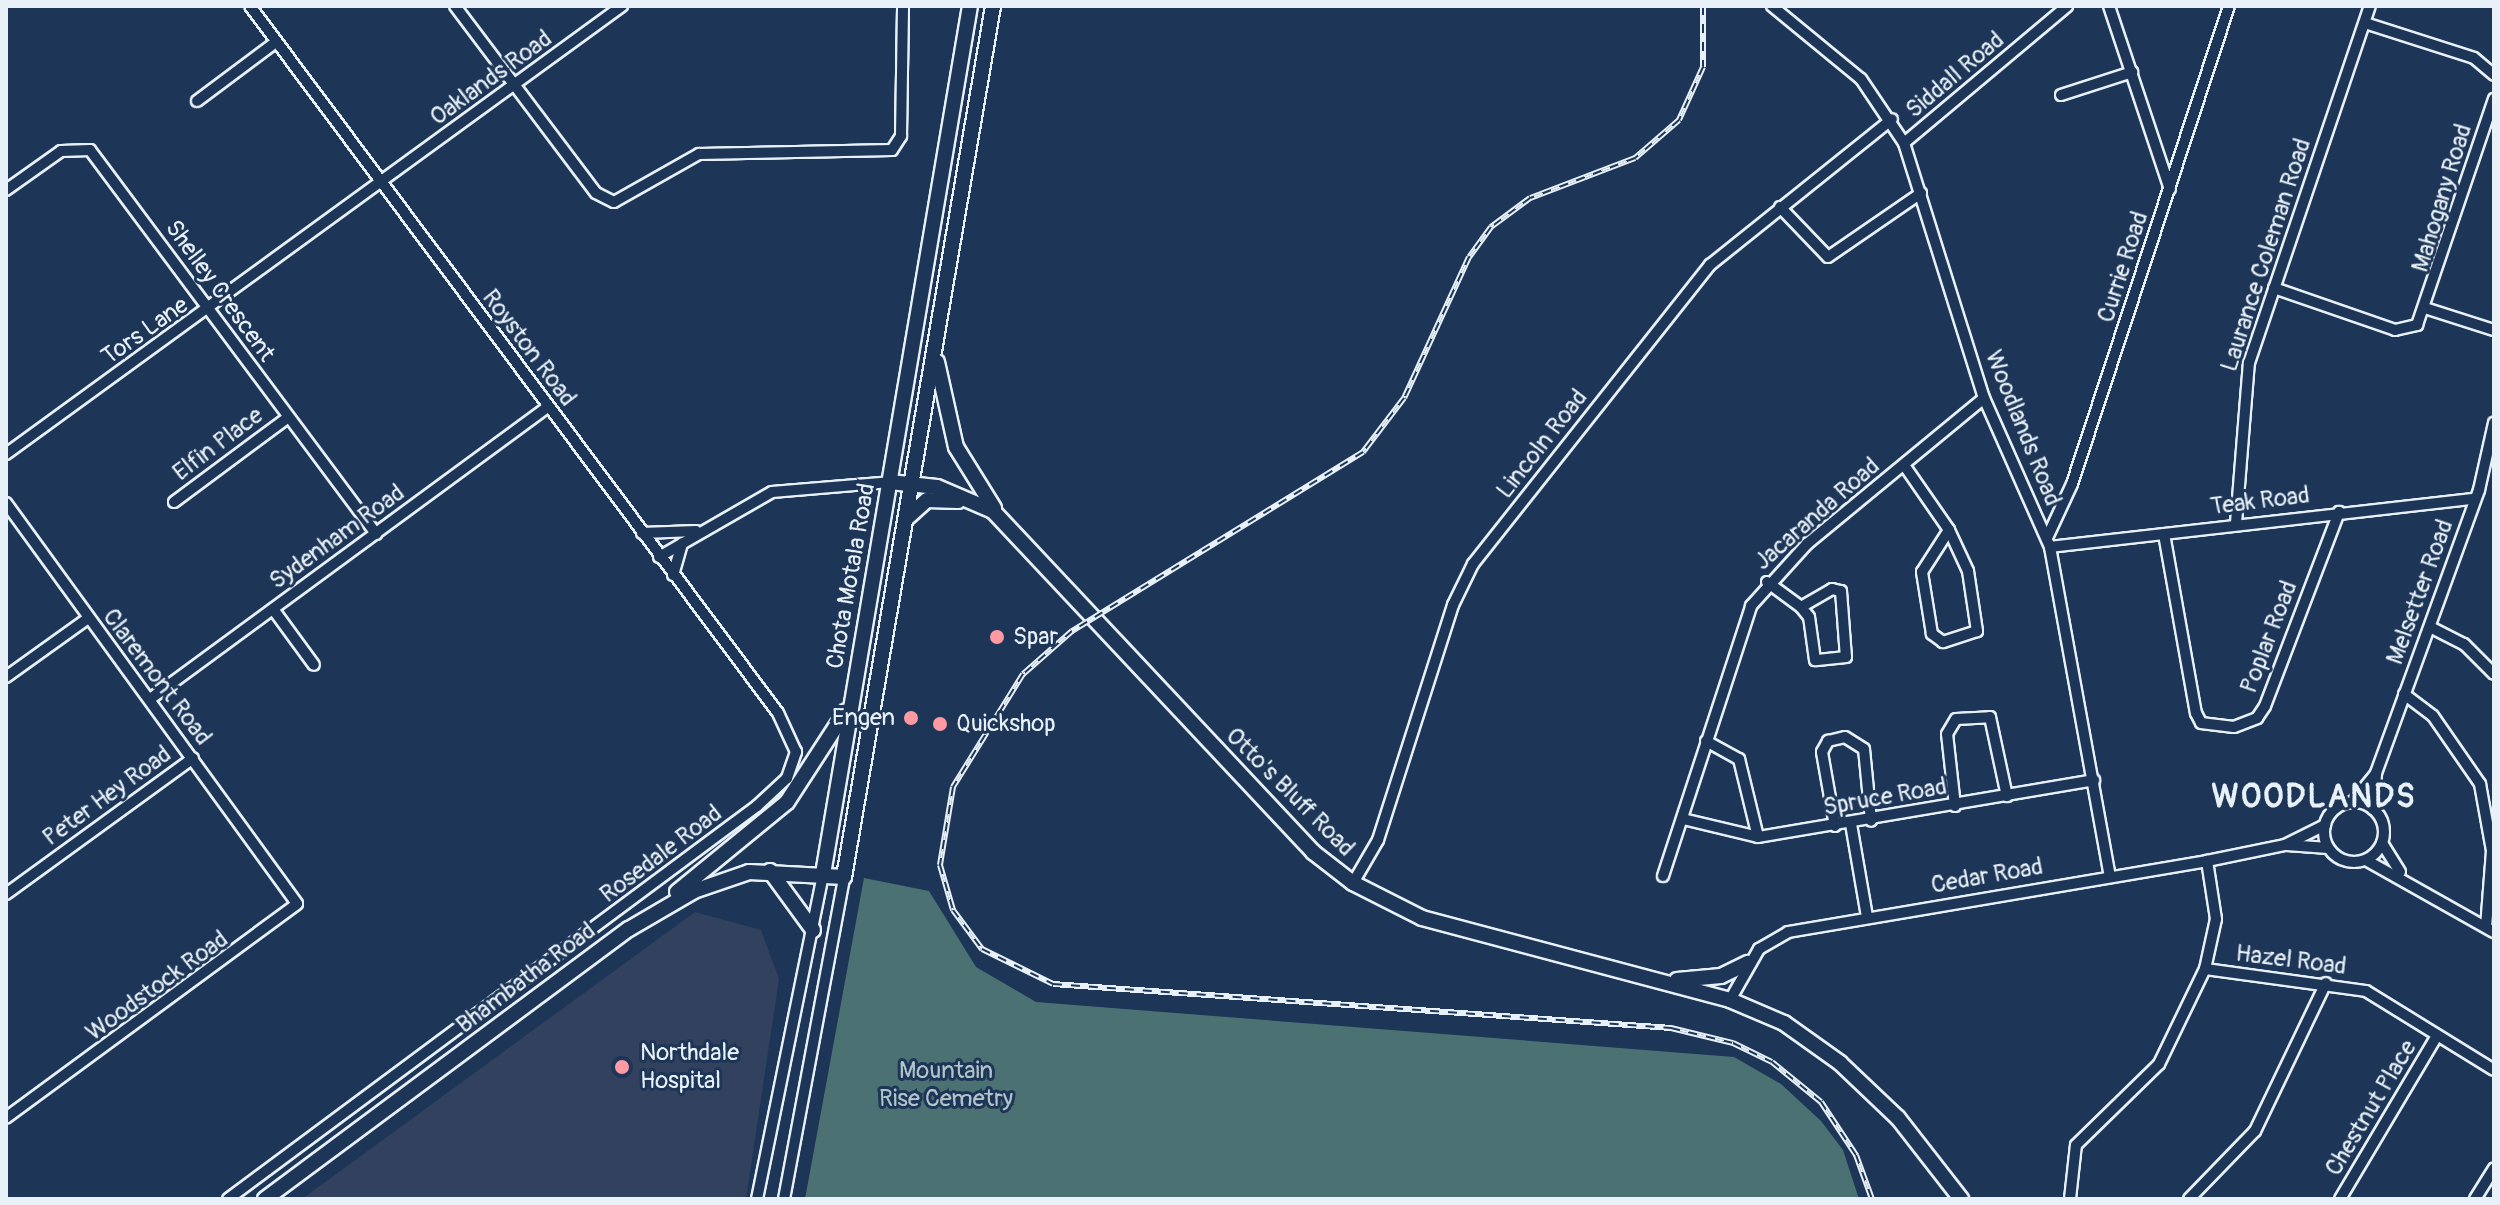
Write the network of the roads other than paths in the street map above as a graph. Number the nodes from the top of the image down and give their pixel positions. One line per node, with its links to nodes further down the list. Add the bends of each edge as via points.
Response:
1 (250, 6): 13 (street, Royston Road)
2 (455, 6): 16 (street)
3 (622, 6): 16 (street, Oaklands Road)
4 (903, 6): 16 (street, via 901,136 882,153 699,154 614,202 596,193)
5 (970, 6): 38 (main road, Chota Motala Road)
6 (993, 6): 31 (main road, Chota Motala Road)
7 (1772, 6): 20 (street, Woodlands Road, via 1861,79)
8 (2067, 6): 21 (street, Siddall Road)
9 (2109, 6): 14 (street)
10 (2229, 6): 23 (street, Currie Road)
11 (2370, 6): 12 (street, Laurance Coleman Road)
12 (2365, 23): 15 (street, via 2474,58); 27 (street, Laurance Coleman Road)
13 (276, 42): 19 (street); 22 (street, Royston Road)
14 (2132, 72): 17 (street); 23 (street)
15 (2494, 75)
16 (514, 87): 22 (street, Oaklands Road)
17 (2061, 95)
18 (2494, 99): 29 (street, Mahogany Road)
19 (197, 101)
20 (1892, 119): 21 (street, Woodlands Road); 26 (street, Lincoln Road)
21 (1904, 143): 25 (street, Woodlands Road)
22 (380, 180): 28 (street, Tors Lane); 33 (street, Royston Road)
23 (2170, 189): 53 (street, Currie Road)
24 (6, 190): 28 (street, Shelley Crescent, via 61,151 90,150)
25 (1921, 193): 26 (street, via 1828,257); 32 (street, Woodlands Road)
26 (1780, 207): 94 (street, Lincoln Road, via 1710,265 1473,564 1453,605 1378,840)
27 (2274, 288): 29 (street, via 2395,330 2417,325); 46 (street, Laurance Coleman Road, via 2244,389)
28 (210, 309): 34 (street, Shelley Crescent); 36 (street, Tors Lane)
29 (2428, 309): 30 (street)
30 (2494, 330)
31 (935, 346): 39 (main road, Chota Motala Road); 44 (main road, via 956,447)
32 (1984, 398): 37 (street, Jacaranda Road); 53 (street, Woodlands Road)
33 (547, 407): 49 (street, Royston Road); 50 (street, Sydenham Road)
34 (287, 418): 41 (street, Elfin Place); 50 (street, Shelley Crescent)
35 (2494, 423): 40 (street, Melsetter Road)
36 (6, 454)
37 (1904, 465): 47 (street); 56 (street, Jacaranda Road)
38 (890, 482): 39 (main road, Otto's Bluff Road); 48 (street, Otto's Bluff Road, via 772,492); 66 (main road, Chota Motala Road)
39 (912, 483): 44 (main road, Otto's Bluff Road); 45 (main road, Chota Motala Road)
40 (2474, 499): 43 (street, Teak Road); 60 (street, Melsetter Road)
41 (174, 502)
42 (6, 503): 59 (street, Claremont Road)
43 (2339, 512): 46 (street, Teak Road); 51 (street, Poplar Road, via 2265,706 2257,718 2234,727 2201,723 2196,713)
44 (997, 514): 45 (main road, via 940,498); 94 (main road, Otto's Bluff Road, via 1313,852)
45 (908, 517): 93 (main road, Chota Motala Road)
46 (2236, 523): 51 (street, Teak Road)
47 (1949, 530): 47 (street, via 1922,572 1932,634 1943,642 1977,631 1968,571)
48 (700, 531): 49 (street); 52 (street, Otto's Bluff Road)
49 (642, 533): 54 (street, Royston Road)
50 (376, 534): 58 (street, Sydenham Road)
51 (2164, 534): 53 (street, Teak Road)
52 (682, 543): 54 (street, Otto's Bluff Road); 55 (street)
53 (2049, 543): 71 (street, Woodlands Road)
54 (659, 557): 55 (street, Royston Road)
55 (673, 575): 67 (street, Royston Road)
56 (1767, 582): 57 (street); 68 (street, Jacaranda Road, via 1751,606)
57 (1801, 607): 57 (street, via 1809,617 1815,660 1846,657 1841,591 1832,589)
58 (273, 609): 61 (street); 65 (street, Sydenham Road)
59 (87, 619): 63 (street); 65 (street, Claremont Road)
60 (2430, 627): 62 (street, via 2464,644); 64 (street, Melsetter Road)
61 (314, 665)
62 (2494, 674)
63 (6, 677)
64 (2404, 694): 70 (street, Melsetter Road); 98 (street, via 2433,716 2480,784 2492,851)
65 (150, 699): 69 (street, Claremont Road)
66 (851, 702): 90 (main road, Chota Motala Road); 97 (main road, via 787,802)
67 (778, 713): 110 (street, Rosedale Road, via 794,741 794,766 757,806)
68 (1706, 741): 76 (street, Jacaranda Road); 81 (street, via 1739,759)
69 (193, 758): 89 (street, Claremont Road); 95 (street, Peter Hey Road)
70 (2376, 773): 73 (street, Melsetter Road); 75 (street, Melsetter Road)
71 (2094, 780): 72 (street, Spruce Road); 92 (street, Woodlands Road)
72 (2007, 796): 74 (street, Spruce Road); 74 (street, via 1990,717 1956,719 1947,734)
73 (2352, 803): 75 (street); 79 (street)
74 (1955, 806): 77 (street, Spruce Road)
75 (2373, 809): 82 (street, via 2383,825)
76 (1683, 819): 81 (street, Spruce Road); 91 (street, Jacaranda Road)
77 (1871, 821): 78 (street, Spruce Road); 80 (street, via 1864,749 1845,737 1828,741 1822,752)
78 (1851, 824): 80 (street, Spruce Road); 96 (street)
79 (2325, 825): 83 (street, Cedar Road); 84 (street)
80 (1835, 826): 81 (street, Spruce Road)
81 (1758, 837)
82 (2382, 843): 85 (street); 88 (street)
83 (2285, 845): 84 (street, Cedar Road); 86 (street, Cedar Road)
84 (2328, 848): 85 (street, via 2345,861)
85 (2366, 860): 88 (street)
86 (2207, 861): 92 (street, Cedar Road); 101 (street, via 2216,919)
87 (770, 871): 90 (main road, Bhambatha Road); 97 (main road, Bhambatha Road, via 711,883); 99 (main road)
88 (2400, 872): 98 (street)
89 (280, 873): 107 (street, Woodstock Road, via 296,899 292,913)
90 (823, 874): 93 (main road, Bhambatha Road); 99 (street, Chota Motala Road)
91 (1663, 876)
92 (2110, 876): 96 (street, Cedar Road)
93 (844, 877): 113 (street, Chota Motala Road)
94 (1353, 883): 102 (main road, Otto's Bluff Road, via 1422,918)
95 (6, 894)
96 (1867, 917): 100 (street, Cedar Road, via 1775,936)
97 (629, 929): 111 (main road, Bhambatha Road)
98 (2490, 929)
99 (813, 930): 112 (street, Chota Motala Road)
100 (1748, 963): 102 (main road, via 1721,976); 104 (street, Cedar Road)
101 (2205, 969): 103 (street, Hazel Road); 115 (street, via 2159,1064 2076,1145)
102 (1660, 980): 104 (main road, Otto's Bluff Road)
103 (2326, 983): 105 (street, Hazel Road, via 2366,991); 116 (street, via 2255,1131)
104 (1730, 1000): 114 (main road, Otto's Bluff Road, via 1784,1023 1840,1063 1898,1118)
105 (2436, 1037): 106 (street, Hazel Road); 117 (street, Chestnut Place)
106 (2494, 1070)
107 (6, 1118)
108 (2494, 1169): 109 (street)
109 (2478, 1198)
110 (228, 1199)
111 (265, 1199)
112 (757, 1199)
113 (784, 1199)
114 (1961, 1199)
115 (2070, 1199)
116 (2189, 1199)
117 (2340, 1199)

